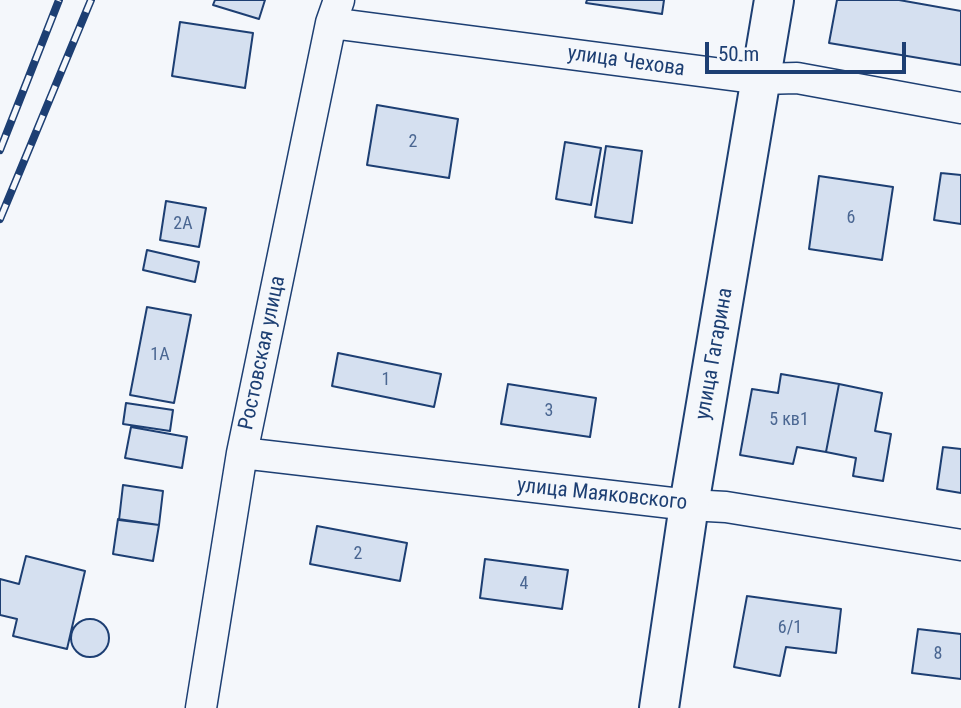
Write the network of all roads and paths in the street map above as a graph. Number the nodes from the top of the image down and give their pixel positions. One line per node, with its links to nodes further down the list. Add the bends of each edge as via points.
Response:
1 (774, 0): 3 (main road, улица Гагарина)
2 (335, 11): 3 (street, улица Чехова); 5 (street, Ростовская улица)
3 (761, 79): 4 (street, улица Чехова, via 797,78); 6 (main road, улица Гагарина)
4 (961, 108)
5 (242, 453): 6 (street, улица Маяковского); 8 (street, Ростовская улица)
6 (689, 505): 7 (street, улица Маяковского); 9 (main road, улица Гагарина)
7 (961, 545)
8 (201, 708)
9 (659, 708)

